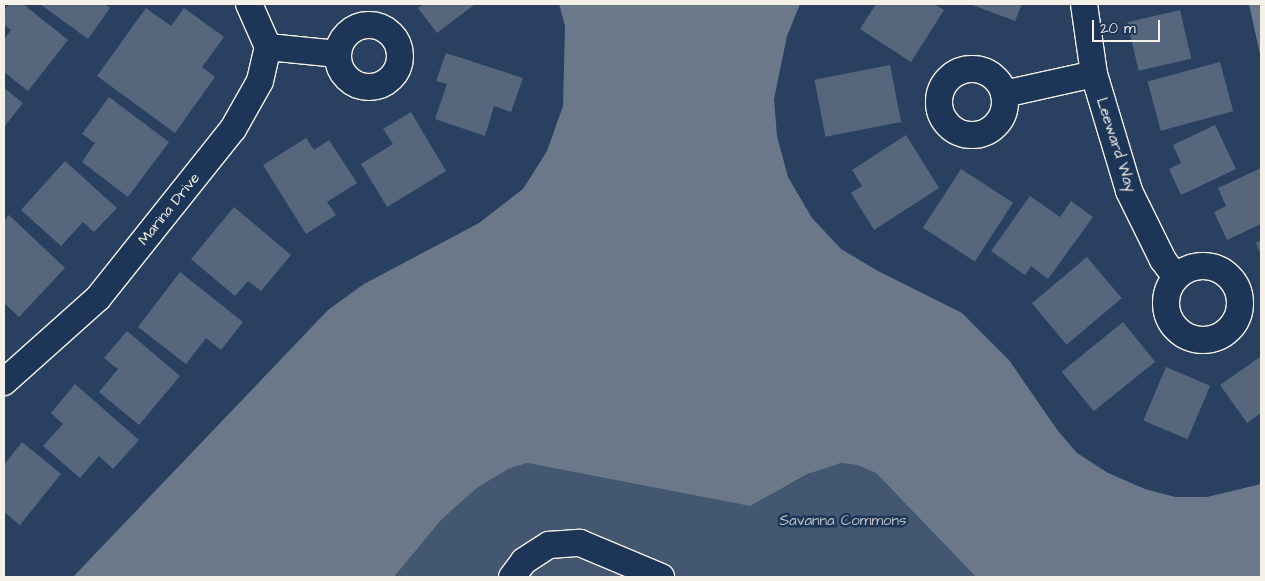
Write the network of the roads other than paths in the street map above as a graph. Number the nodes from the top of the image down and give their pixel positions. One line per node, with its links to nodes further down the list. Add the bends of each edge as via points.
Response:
1 (249, 4): 3 (street)
2 (1084, 4): 5 (street, Leeward Way)
3 (268, 47): 4 (street); 8 (street, Marina Drive, via 260,81 233,129 98,298)
4 (338, 54)
5 (1094, 74): 6 (street); 7 (street, Leeward Way, via 1129,191 1163,260)
6 (1004, 94)
7 (1176, 277)
8 (4, 382)
9 (512, 577): 10 (street, via 524,561 549,545 580,543)
10 (661, 577)

